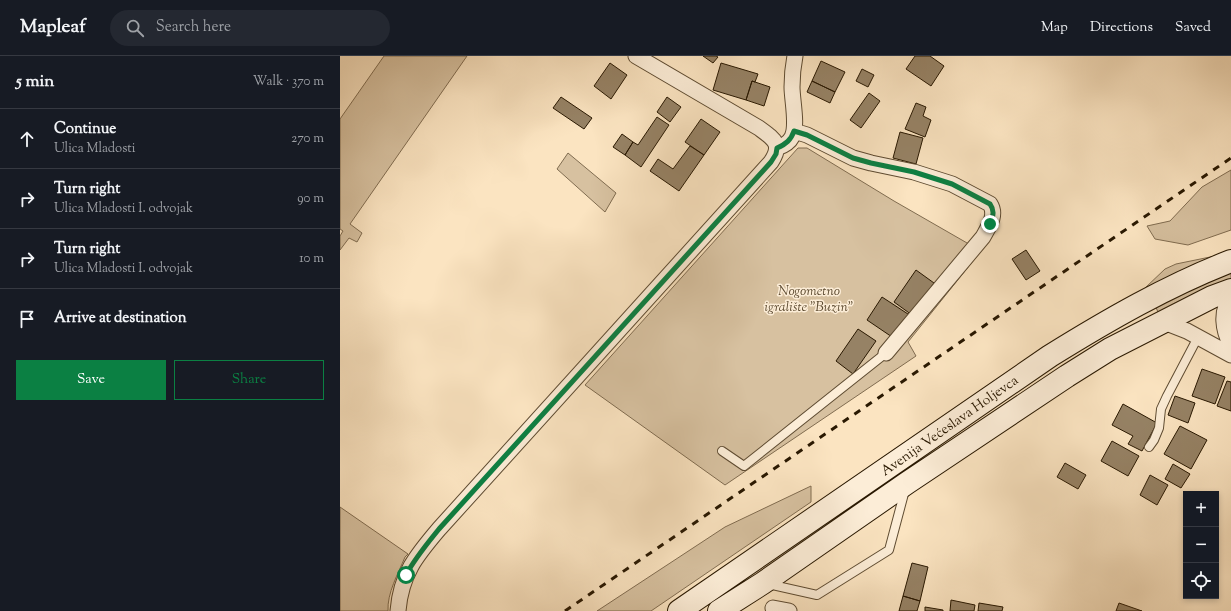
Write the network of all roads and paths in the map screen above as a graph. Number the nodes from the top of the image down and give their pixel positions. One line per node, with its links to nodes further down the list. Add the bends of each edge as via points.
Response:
1 (636, 56): 4 (street, via 759,128 770,136)
2 (795, 56): 3 (street, via 792,82)
3 (794, 131): 4 (street, via 789,141); 11 (street, via 853,158 952,184 993,208 993,216 984,237)
4 (777, 148): 18 (street, via 771,162 420,552 406,575)
5 (1231, 261): 19 (main road, Avenija Većeslava Holjevca, via 1153,296 1050,356)
6 (1231, 290): 8 (main road, Avenija Većeslava Holjevca)
7 (1231, 296): 10 (street, via 1224,312 1224,325)
8 (1164, 322): 9 (street); 15 (main road, Avenija Većeslava Holjevca, via 1110,349)
9 (1198, 337): 12 (street); 13 (lane, via 1167,396 1159,428)
10 (1231, 346)
11 (886, 353): 14 (lane, via 744,466)
12 (1231, 355)
13 (1149, 447)
14 (722, 451)
15 (907, 483): 16 (main road, Avenija Većeslava Holjevca); 16 (lane, via 889,550 818,595)
16 (763, 583): 20 (main road, Avenija Većeslava Holjevca)
17 (773, 608): 21 (street)
18 (398, 611)
19 (679, 611)
20 (720, 611)
21 (789, 611)

